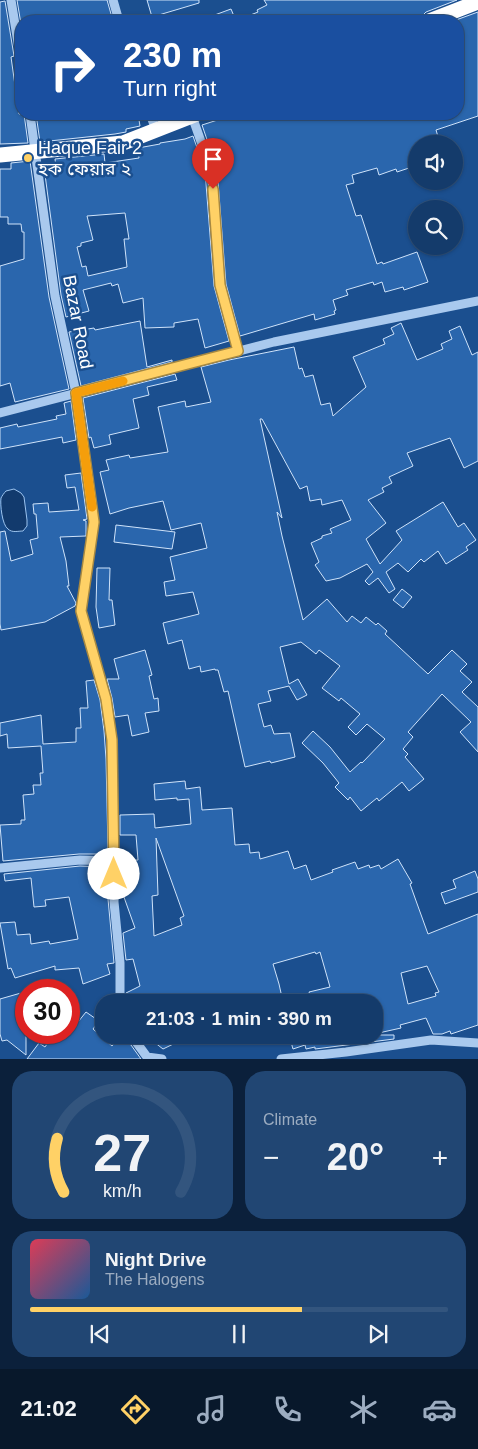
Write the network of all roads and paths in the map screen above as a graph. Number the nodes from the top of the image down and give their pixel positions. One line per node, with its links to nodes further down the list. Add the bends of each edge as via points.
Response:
1 (12, 0): 6 (street)
2 (112, 0): 4 (street)
3 (478, 2): 5 (highway)
4 (117, 15)
5 (444, 15)
6 (15, 20)
7 (31, 120): 12 (street, Bazar Road)
8 (152, 120): 11 (street)
9 (181, 120): 11 (highway)
10 (196, 120): 15 (street, via 211,170 220,285)
11 (156, 130): 12 (highway, via 123,143)
12 (36, 151): 13 (highway); 16 (street, Bazar Road, via 55,296)
13 (0, 154)
14 (478, 301): 15 (street)
15 (238, 351): 16 (street)
16 (76, 393): 17 (street); 18 (street, Bazar Road, via 94,522 81,611 106,699 112,740)
17 (0, 413)
18 (114, 861): 19 (street, via 80,860); 20 (street, Bazar Road)
19 (0, 868)
20 (120, 994)
21 (476, 1041): 25 (street, via 431,1040)
22 (137, 1044): 23 (street)
23 (147, 1058): 24 (street)
24 (162, 1059)
25 (281, 1059)

